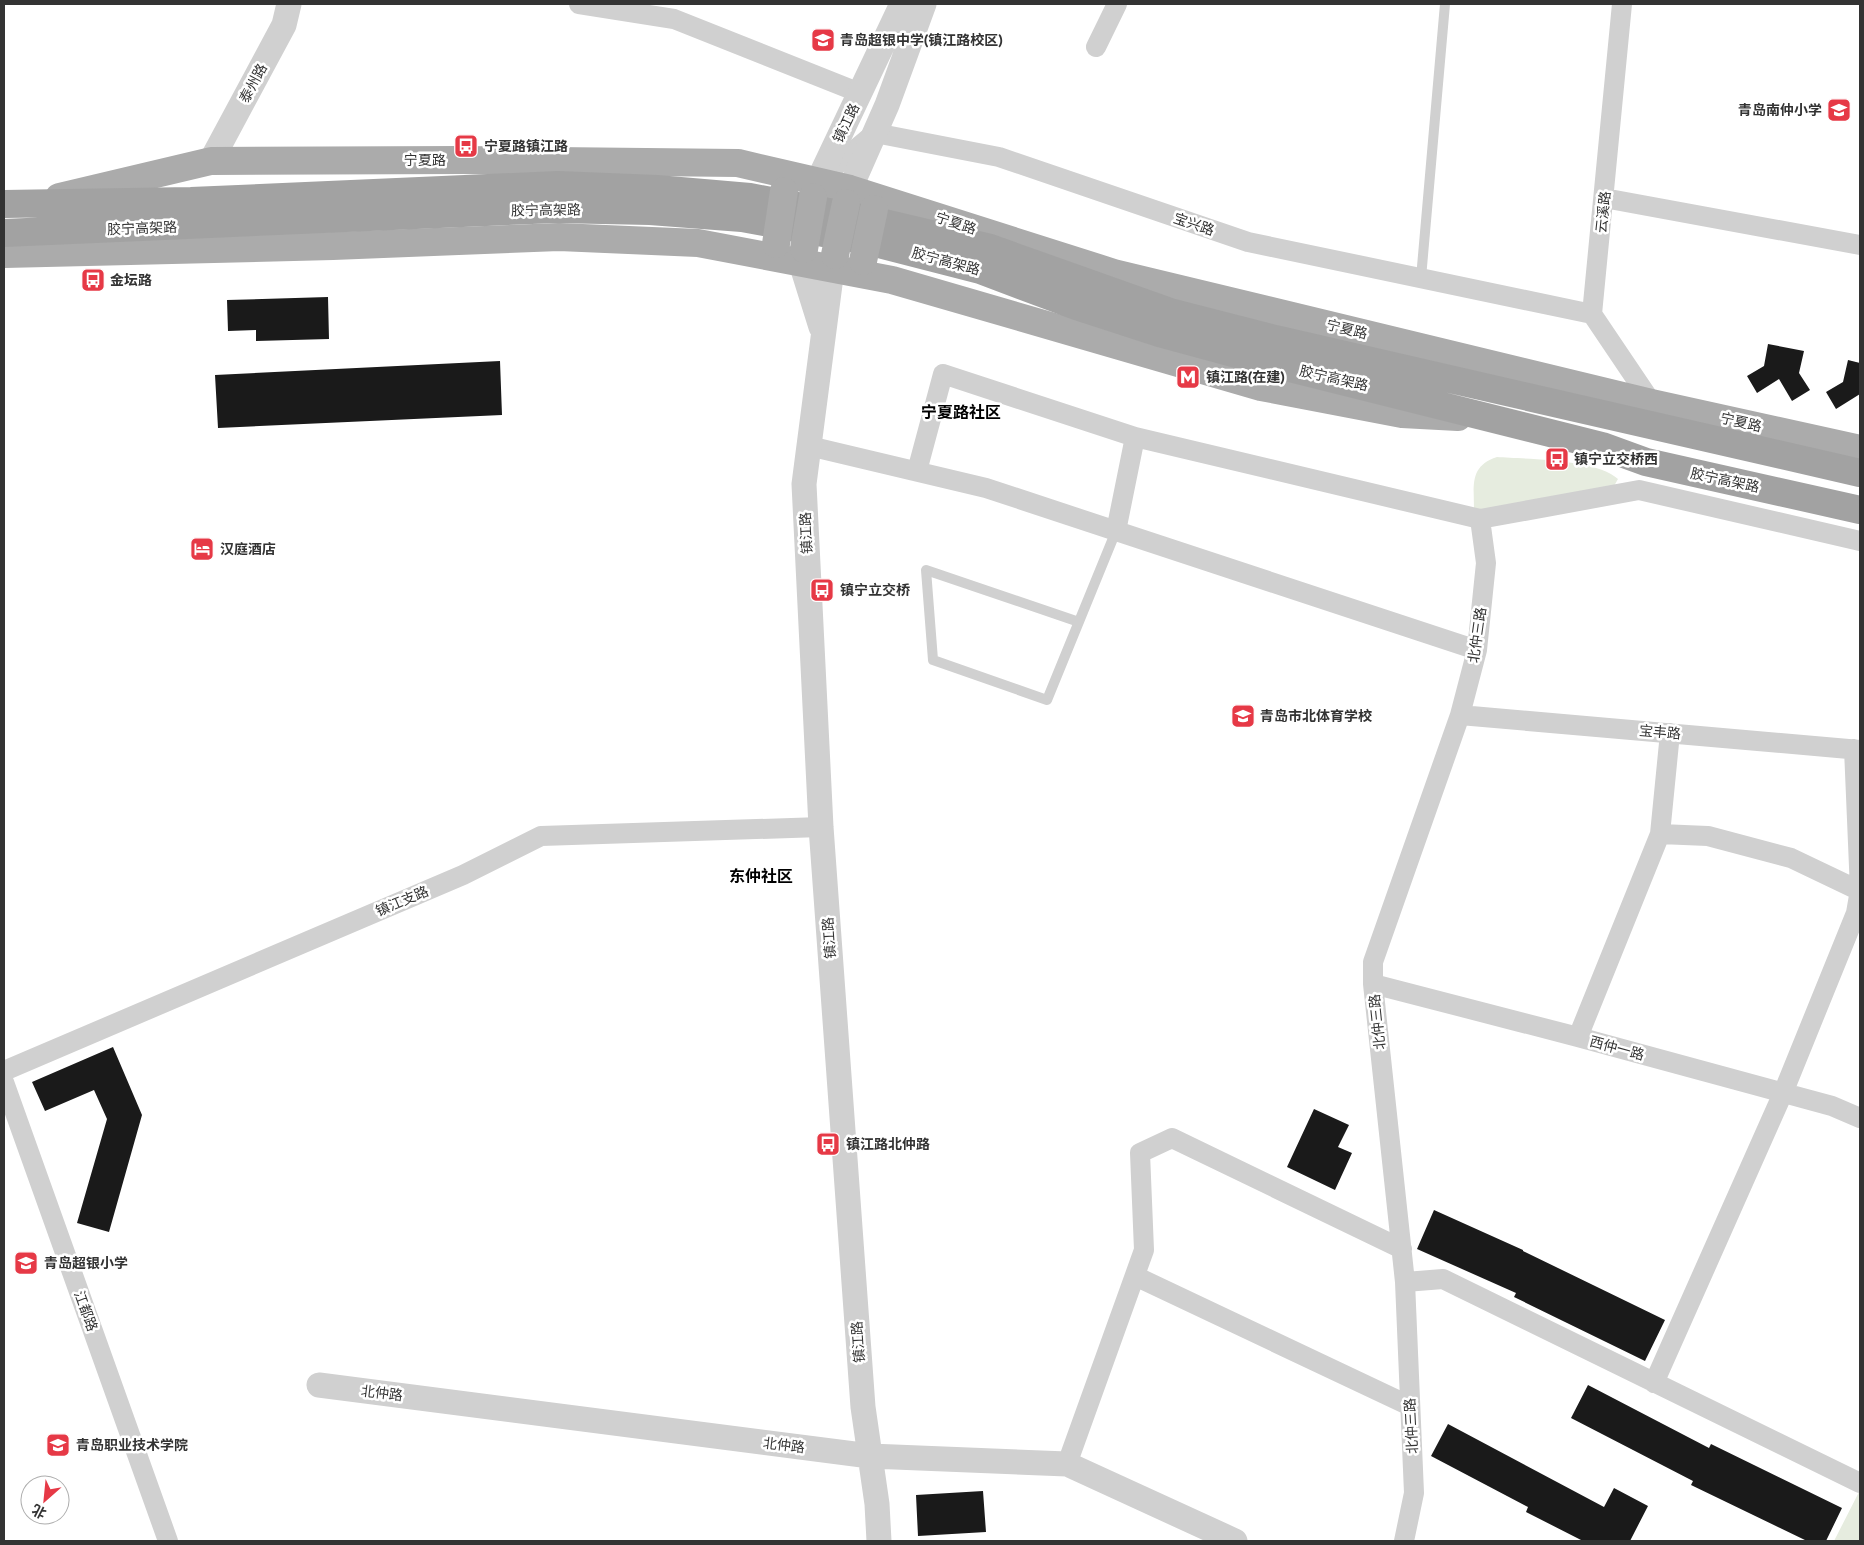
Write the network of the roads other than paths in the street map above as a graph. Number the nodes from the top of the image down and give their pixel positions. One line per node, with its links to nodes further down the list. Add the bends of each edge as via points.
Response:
1 (289, 4): 11 (street, 泰州路, via 284,25)
2 (578, 4): 9 (street, via 674,19)
3 (902, 4): 9 (street, 镇江路)
4 (924, 4): 10 (street, 镇江路)
5 (1117, 4): 8 (street)
6 (1445, 4): 29 (lane)
7 (1622, 4): 16 (street, 云溪路)
8 (1096, 47)
9 (860, 93): 14 (street, 镇江路)
10 (875, 133): 14 (street); 15 (street, 镇江路); 29 (street, 宝兴路, via 999,157 1248,242)
11 (211, 161): 12 (main road, 宁夏路, via 738,162); 17 (main road, 宁夏路)
12 (778, 181): 14 (main road, 宁夏路); 22 (main road, bridge)
13 (4, 189): 17 (street)
14 (815, 189): 15 (main road, 宁夏路); 25 (main road, 镇江路, bridge)
15 (848, 196): 19 (main road, 宁夏路); 26 (main road, 镇江路, bridge)
16 (1604, 198): 21 (street); 30 (street, 云溪路)
17 (38, 202): 18 (highway, 胶宁高架路); 39 (highway, 胶宁高架路, via 191,201 558,185 750,196 990,248 1170,312 1275,339)
18 (4, 204)
19 (881, 205): 28 (main road, bridge); 32 (main road, 宁夏路, via 1114,273)
20 (4, 233): 33 (highway, 胶宁高架路, via 555,209 650,211 742,218 867,241 980,270 1159,333)
21 (1860, 245)
22 (767, 249): 23 (main road, via 559,237); 25 (main road)
23 (44, 253): 24 (main road); 27 (street)
24 (4, 254)
25 (803, 256): 26 (main road); 31 (street, 镇江路)
26 (834, 262): 28 (main road); 31 (street, 镇江路)
27 (4, 264)
28 (868, 269): 33 (main road, via 892,280 1261,388 1402,414)
29 (1422, 278): 30 (street, 宝兴路)
30 (1592, 314): 32 (street)
31 (823, 334): 35 (street, 镇江路)
32 (1652, 403): 36 (main road, 宁夏路)
33 (1498, 420): 37 (highway, 胶宁高架路, via 1602,446)
34 (1135, 437): 38 (street, via 943,374); 42 (street); 43 (street)
35 (809, 446): 38 (street); 50 (street, 镇江路, via 804,484)
36 (1860, 449)
37 (1646, 462): 40 (street); 41 (highway, 胶宁高架路)
38 (917, 471): 43 (street, via 986,488)
39 (1860, 473)
40 (1639, 490): 42 (street); 44 (street)
41 (1860, 510)
42 (1480, 519): 46 (street, 北仲三路, via 1486,563)
43 (1116, 531): 45 (lane); 46 (street)
44 (1860, 541)
45 (1079, 622): 45 (lane, via 1047,700 933,660 926,570)
46 (1477, 650): 47 (street, 北仲三路)
47 (1460, 715): 48 (street, 宝丰路); 53 (street, 北仲三路, via 1373,962)
48 (1670, 733): 49 (street, 宝丰路); 51 (street)
49 (1857, 750): 52 (street)
50 (821, 827): 55 (street, 镇江支路, via 541,836 463,875); 65 (street, 镇江路, via 863,1407)
51 (1660, 834): 52 (street, via 1708,836 1792,858); 54 (street)
52 (1860, 890): 57 (street, via 1856,913)
53 (1373, 984): 54 (street, 西仲一路); 59 (street, 北仲三路)
54 (1578, 1037): 57 (street, 西仲一路)
55 (4, 1071)
56 (4, 1082): 68 (street, 江都路)
57 (1783, 1093): 58 (street, 西仲一路, via 1832,1106); 62 (street)
58 (1860, 1118)
59 (1402, 1250): 60 (street, via 1172,1138 1140,1153 1144,1250); 61 (street, 北仲三路)
60 (1135, 1276): 64 (street); 66 (street)
61 (1405, 1282): 62 (street, via 1443,1279); 64 (street, 北仲三路)
62 (1654, 1383): 67 (street)
63 (319, 1385): 65 (street, 北仲路)
64 (1410, 1406): 71 (street, 北仲三路, via 1414,1493)
65 (870, 1456): 66 (street, 北仲路); 69 (street, 镇江路)
66 (1067, 1464): 70 (street, 北仲路)
67 (1860, 1483)
68 (168, 1541)
69 (879, 1541)
70 (1235, 1541)
71 (1404, 1541)

